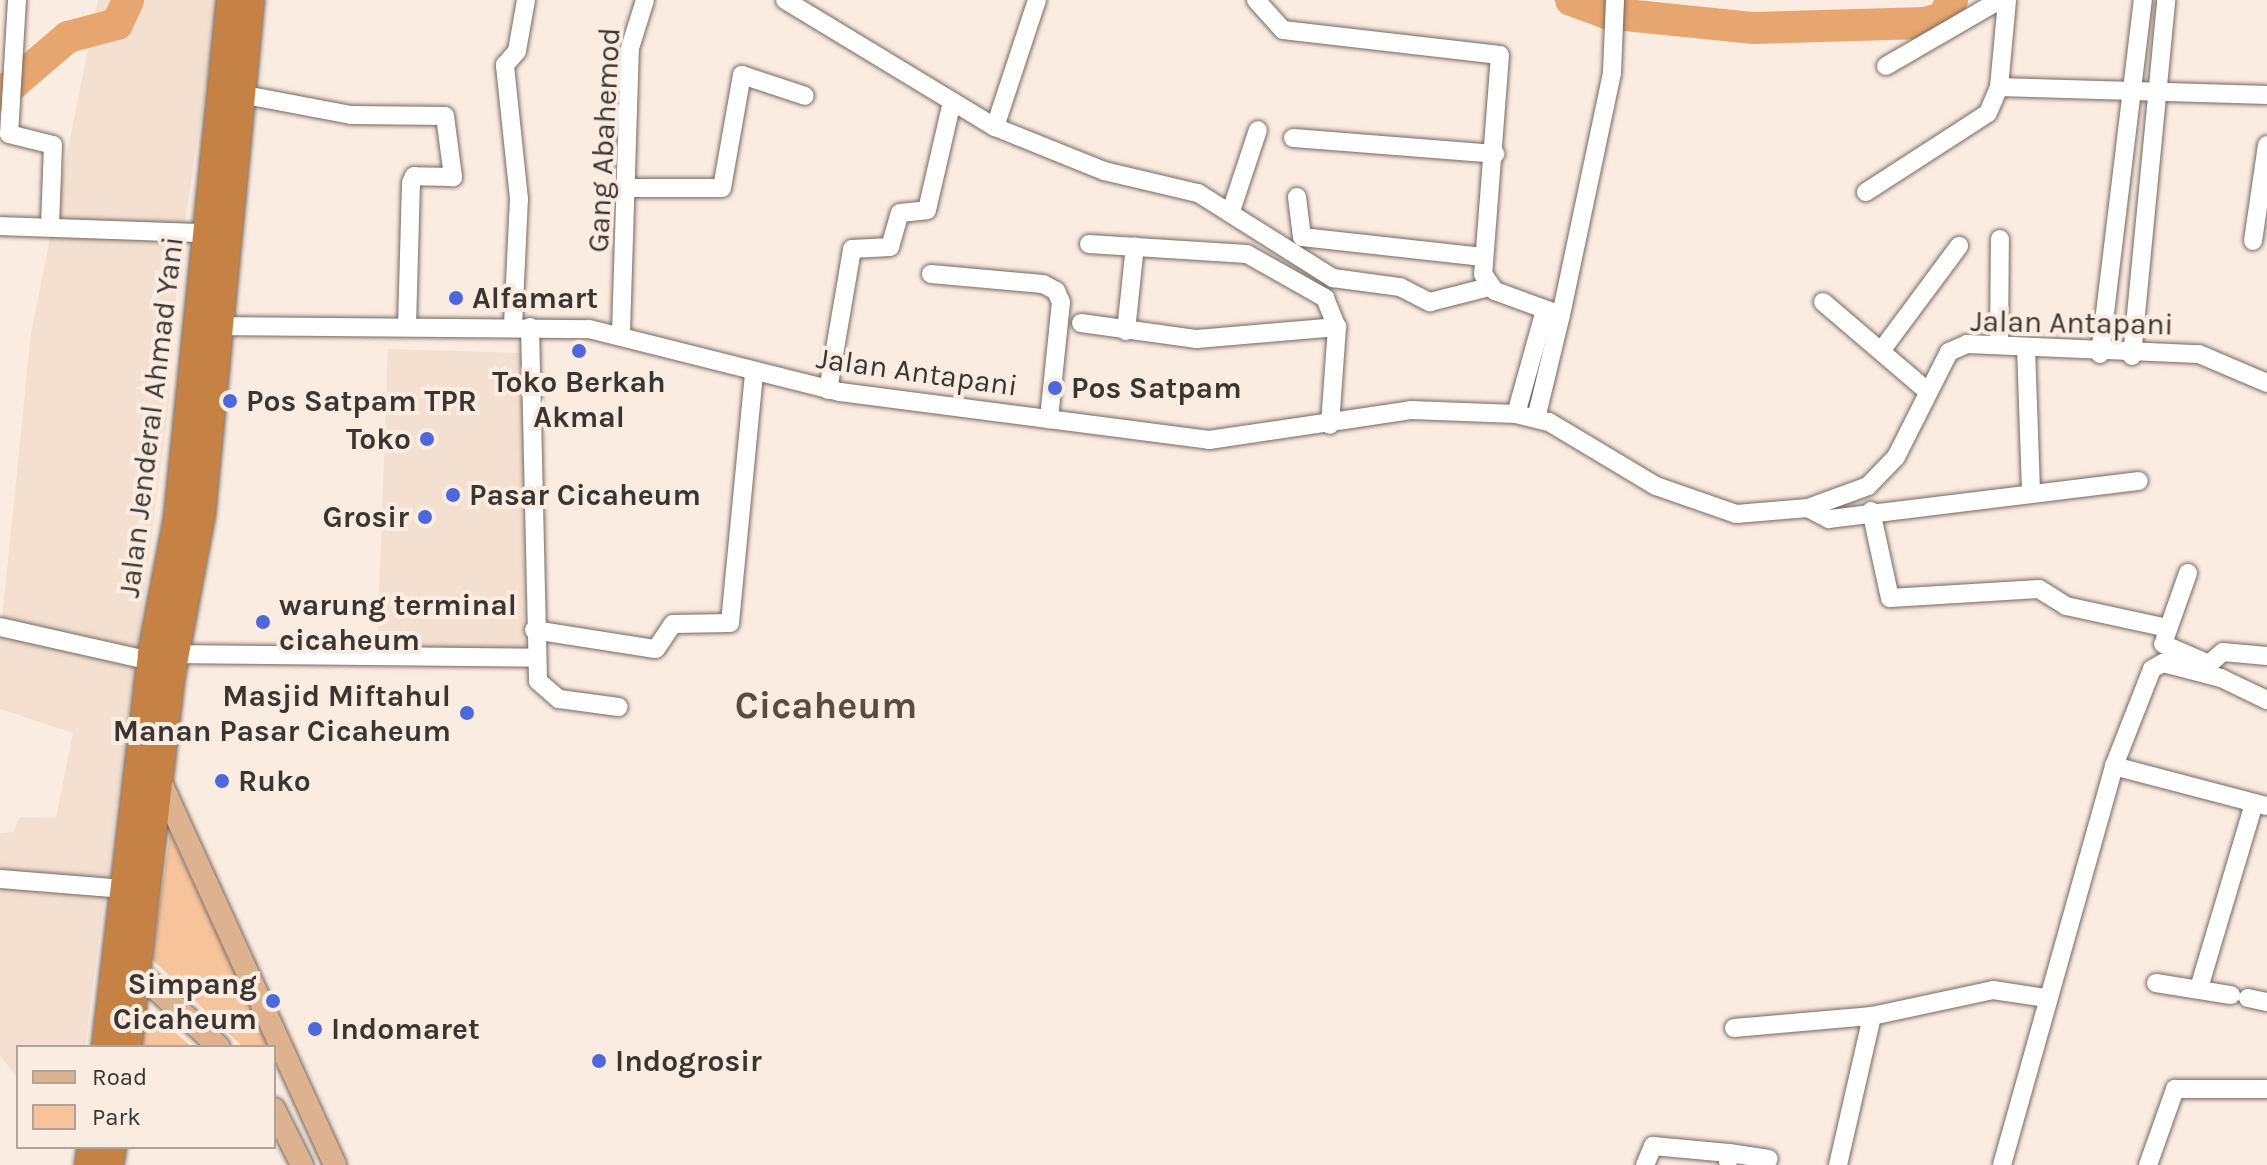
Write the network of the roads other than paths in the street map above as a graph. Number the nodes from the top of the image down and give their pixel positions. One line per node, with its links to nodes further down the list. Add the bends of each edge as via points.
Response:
1 (17, 0): 34 (street, via 9,134 53,145)
2 (230, 0): 36 (highway, Jalan Jenderal Ahmad Yani)
3 (251, 0): 18 (highway, Jalan Jenderal Ahmad Yani)
4 (526, 0): 52 (street, via 517,51 505,65 519,199)
5 (645, 0): 27 (street, Gang Abahemod, via 630,48)
6 (785, 0): 21 (street)
7 (1037, 0): 22 (street)
8 (1256, 0): 26 (street, via 1283,30 1500,55)
9 (1615, 0): 48 (street, via 1612,72)
10 (2000, 0): 14 (street)
11 (2007, 0): 15 (street)
12 (2143, 0): 16 (street)
13 (2166, 0): 17 (street)
14 (1886, 66)
15 (1999, 87): 16 (street); 28 (street, via 1984,119)
16 (2134, 88): 17 (street); 32 (street)
17 (2160, 88): 19 (street); 33 (street)
18 (240, 94): 49 (street, via 351,115 445,116 450,179 411,179); 51 (highway, Jalan Jenderal Ahmad Yani)
19 (2267, 95)
20 (805, 96): 27 (street, via 742,75 722,188)
21 (952, 102): 22 (street); 64 (street, via 927,210 900,213 890,247 852,249)
22 (995, 127): 31 (street, via 1078,162 1178,184)
23 (1258, 130): 31 (street)
24 (1293, 138): 26 (street)
25 (2267, 145): 30 (street)
26 (1495, 154): 42 (street)
27 (629, 188): 55 (street, Gang Abahemod)
28 (1866, 192)
29 (1297, 197): 42 (street, via 1302,237)
30 (2264, 201): 38 (street)
31 (1232, 208): 46 (street, via 1271,243 1333,278 1400,287 1430,302)
32 (2121, 217): 33 (street); 44 (street)
33 (2141, 218): 45 (street)
34 (50, 225): 35 (street); 36 (street)
35 (0, 226)
36 (204, 233): 78 (highway, Jalan Jenderal Ahmad Yani)
37 (2000, 239): 56 (street)
38 (2253, 241)
39 (1089, 244): 40 (street)
40 (1135, 246): 53 (street, via 1247,254 1325,298); 54 (street)
41 (1959, 246): 57 (street)
42 (1483, 257): 46 (street)
43 (931, 274): 67 (street, via 1043,284 1056,291 1061,302)
44 (2109, 281): 45 (street); 59 (street)
45 (2137, 283): 60 (street)
46 (1489, 287): 48 (street)
47 (1823, 302): 57 (street)
48 (1553, 312): 65 (street); 66 (street)
49 (407, 322): 51 (street, Jalan Antapani); 52 (street, Jalan Antapani)
50 (1081, 323): 54 (street)
51 (216, 326): 78 (highway, Jalan Jenderal Ahmad Yani, via 202,514)
52 (522, 326): 55 (street, Jalan Antapani); 75 (street)
53 (1337, 327): 54 (street, via 1197,339); 68 (street)
54 (1126, 331)
55 (621, 332): 61 (street, Jalan Antapani)
56 (1999, 344): 58 (street, Jalan Antapani); 63 (street, Jalan Antapani, via 1949,352)
57 (1884, 347): 63 (street)
58 (2026, 347): 59 (street, Jalan Antapani); 70 (street)
59 (2100, 354): 60 (street, Jalan Antapani)
60 (2132, 356): 62 (street, Jalan Antapani, via 2199,354)
61 (754, 375): 64 (street, Jalan Antapani); 75 (street, via 730,623 673,624 656,649)
62 (2267, 383)
63 (1925, 389): 71 (street, Jalan Antapani, via 1884,472 1868,486)
64 (828, 390): 67 (street, Jalan Antapani)
65 (1516, 414): 66 (street, Jalan Antapani); 68 (street, Jalan Antapani, via 1429,409)
66 (1536, 418): 71 (street, Jalan Antapani, via 1656,486 1724,513)
67 (1049, 419): 68 (street, Jalan Antapani, via 1209,440)
68 (1330, 425)
69 (2139, 481): 70 (street)
70 (2031, 490): 72 (street)
71 (1808, 508): 72 (street, via 1823,519)
72 (1871, 511): 76 (street, via 1890,598 2039,589 2066,606)
73 (2188, 573): 76 (street)
74 (0, 627): 78 (street)
75 (534, 630): 79 (street)
76 (2166, 636): 77 (street, via 2209,664 2223,652); 80 (street)
77 (2267, 656)
78 (163, 658): 79 (street); 84 (highway, Jalan Jenderal Ahmad Yani); 87 (highway, Jalan Jenderal Ahmad Yani)
79 (534, 658): 82 (street, via 542,688 559,699)
80 (2160, 664): 81 (street); 83 (street)
81 (2267, 700)
82 (618, 707)
83 (2114, 766): 85 (street); 92 (street)
84 (161, 783): 89 (highway, Jalan Jenderal Ahmad Yani); 99 (main road)
85 (2260, 804): 91 (street)
86 (0, 879): 87 (street)
87 (125, 889): 88 (highway, Jalan Jenderal Ahmad Yani)
88 (118, 952): 89 (main road); 96 (highway, Jalan Jenderal Ahmad Yani)
89 (139, 974): 97 (highway, Jalan Jenderal Ahmad Yani); 98 (main road)
90 (2156, 983): 91 (street)
91 (2199, 988): 93 (street)
92 (2046, 998): 94 (street, via 1993,990); 109 (street)
93 (2267, 1002)
94 (1872, 1016): 95 (street); 108 (street)
95 (1734, 1028)
96 (105, 1045)
97 (128, 1045)
98 (217, 1045)
99 (297, 1085): 101 (main road); 107 (main road)
100 (2267, 1089): 110 (street, via 2185,1085 2167,1099)
101 (276, 1094)
102 (276, 1113): 106 (main road)
103 (1646, 1157): 104 (street)
104 (1728, 1159): 105 (street)
105 (1769, 1159)
106 (302, 1165)
107 (335, 1165)
108 (1838, 1165)
109 (2002, 1165)
110 (2148, 1165)

